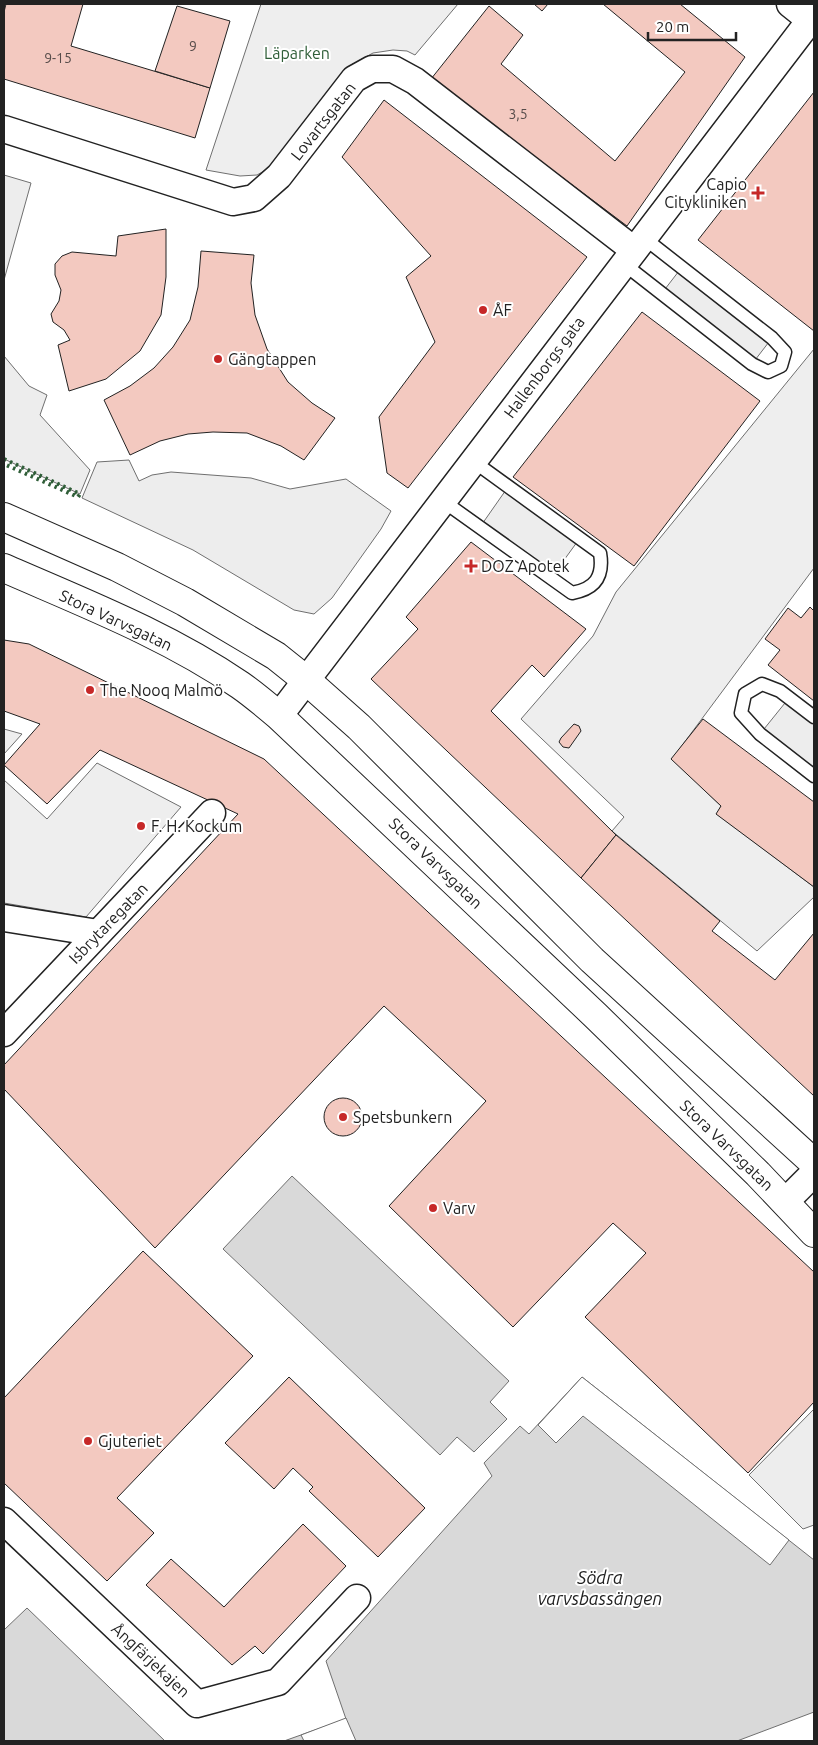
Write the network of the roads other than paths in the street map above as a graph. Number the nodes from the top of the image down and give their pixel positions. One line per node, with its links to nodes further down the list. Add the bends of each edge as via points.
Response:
1 (805, 13): 3 (street, Hallenborgs gata)
2 (4, 129): 3 (street, Lovartsgatan, via 234,202 254,198 279,176 354,79 372,69 394,69 415,81)
3 (634, 251): 3 (lane, via 752,364 768,372 781,366 785,352 772,338); 4 (street, Hallenborgs gata)
4 (473, 461): 5 (street, Hallenborgs gata); 5 (lane, via 600,553 602,565 598,578 586,591 572,593)
5 (443, 500): 8 (street, Hallenborgs gata)
6 (4, 517): 8 (street, via 186,602 268,651)
7 (4, 568): 9 (street, Stora Varvsgatan, via 117,618 202,661)
8 (306, 680): 9 (street, Hallenborgs gata); 16 (street, via 359,727 592,960)
9 (279, 716): 18 (street, Stora Varvsgatan, via 596,1016)
10 (814, 717): 11 (lane, via 780,691 762,684 745,694 741,713 752,726)
11 (814, 776)
12 (212, 813): 14 (street, Isbrytaregatan)
13 (4, 918): 14 (street)
14 (98, 934): 15 (street, Isbrytaregatan)
15 (4, 1032)
16 (814, 1163)
17 (814, 1173): 18 (street)
18 (785, 1202): 19 (street, Stora Varvsgatan)
19 (814, 1233)
20 (4, 1521): 21 (street, Ångfärjekajen, via 197,1704 278,1682)
21 (357, 1598)

